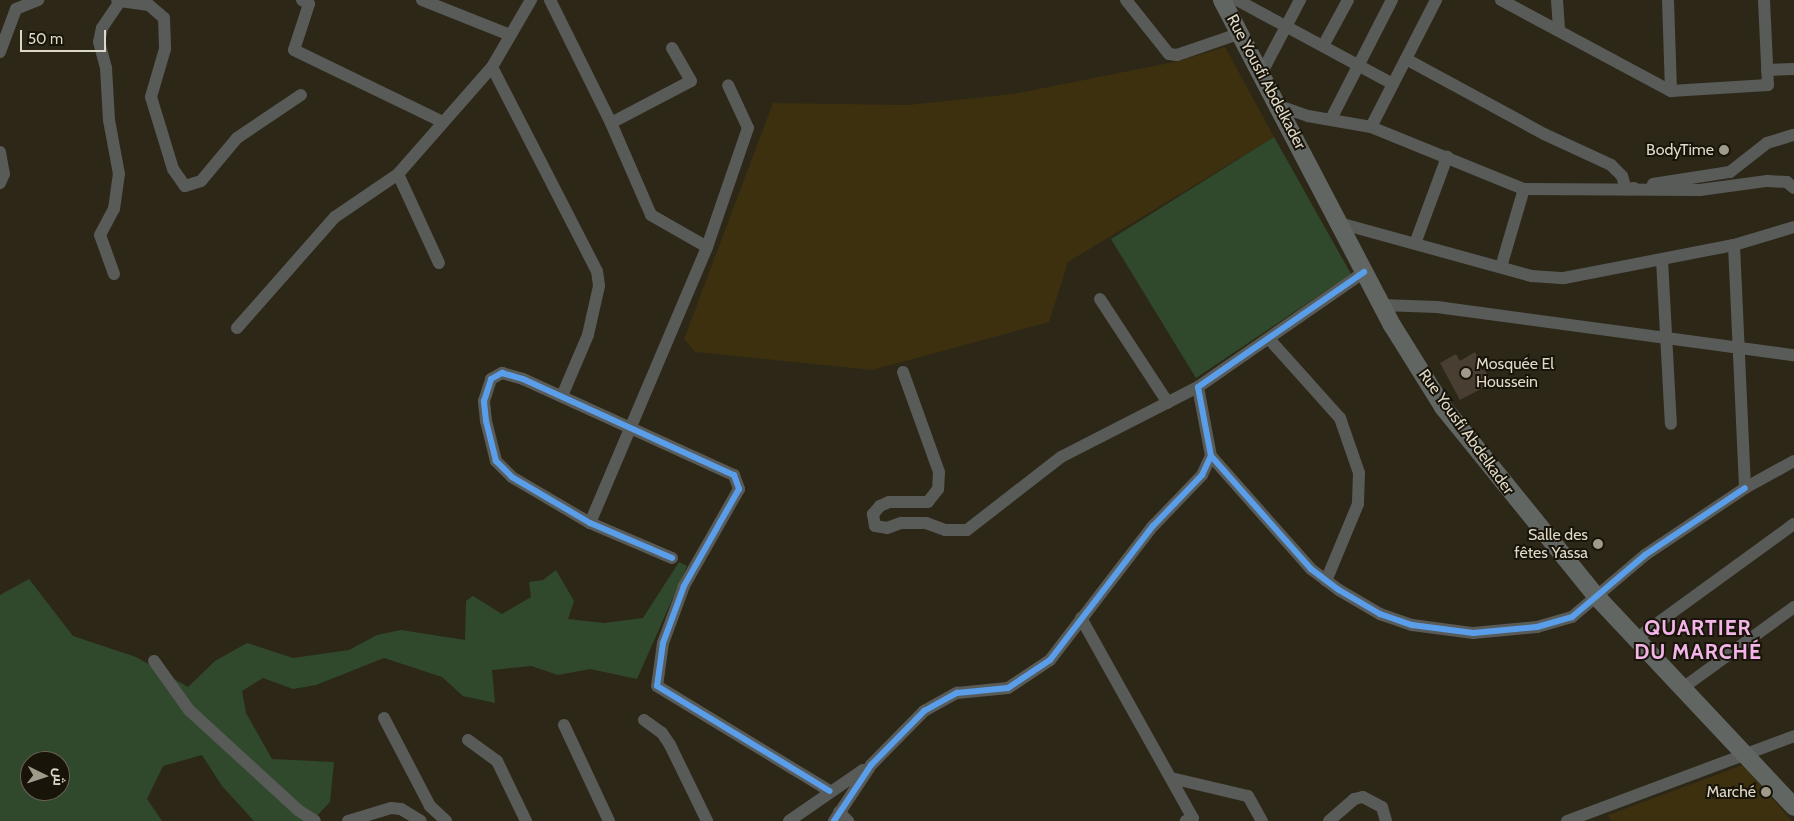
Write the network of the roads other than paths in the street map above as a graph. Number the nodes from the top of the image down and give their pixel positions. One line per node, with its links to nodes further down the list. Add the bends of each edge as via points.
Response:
1 (38, 0): 23 (street, via 16,9)
2 (302, 0): 36 (street, via 309,4 294,50)
3 (422, 0): 20 (street)
4 (530, 0): 20 (street)
5 (550, 0): 37 (street)
6 (1126, 0): 19 (street, via 1169,54 1177,55)
7 (1300, 0): 17 (street)
8 (1348, 0): 21 (street)
9 (1392, 0): 25 (street)
10 (1436, 0): 24 (street)
11 (1501, 0): 18 (street)
12 (1557, 0): 18 (street)
13 (1668, 0): 32 (street)
14 (1764, 0): 28 (street)
15 (118, 1): 33 (street, via 148,5 164,18 165,49 151,97 173,168 185,186 201,181 237,138); 56 (street, via 102,28 99,42 106,68 109,120 119,174 114,209 100,235)
16 (1228, 2): 17 (street); 19 (main road, Rue Yousfi Abdelkader)
17 (1286, 26): 21 (street); 29 (street)
18 (1559, 31): 32 (street)
19 (1240, 34): 29 (main road, Rue Yousfi Abdelkader)
20 (510, 35): 26 (street)
21 (1323, 46): 25 (street)
22 (672, 48): 37 (street, via 691,81)
23 (0, 52)
24 (1406, 59): 30 (street); 46 (street, via 1544,134 1611,165 1622,176)
25 (1358, 65): 30 (street); 35 (street)
26 (492, 67): 36 (street); 66 (street, via 597,271 598,286 588,335)
27 (1794, 69): 28 (street)
28 (1767, 70): 32 (street, via 1768,85)
29 (1261, 74): 34 (main road, Rue Yousfi Abdelkader)
30 (1393, 84): 38 (street)
31 (728, 85): 51 (street, via 748,128)
32 (1671, 91)
33 (301, 95)
34 (1279, 106): 35 (street); 47 (main road, Rue Yousfi Abdelkader)
35 (1331, 119): 38 (street)
36 (443, 122): 42 (street)
37 (612, 123): 51 (street, via 651,215)
38 (1371, 127): 41 (street)
39 (1794, 135): 46 (street, via 1767,143 1730,172)
40 (0, 152): 43 (street, via 4,174)
41 (1447, 158): 45 (street); 49 (street)
42 (398, 174): 53 (street); 59 (street, via 335,216)
43 (0, 183)
44 (1794, 188): 46 (street, via 1787,182 1767,181 1700,190)
45 (1524, 189): 46 (street); 54 (street)
46 (1626, 189)
47 (1339, 222): 49 (street); 55 (main road, Rue Yousfi Abdelkader)
48 (1794, 227): 50 (street)
49 (1416, 241): 54 (street)
50 (1734, 246): 52 (street); 62 (street)
51 (707, 247): 69 (street)
52 (1662, 260): 54 (street, via 1564,278 1532,276); 60 (street)
53 (439, 263)
54 (1501, 267)
55 (1364, 272): 58 (main road, Rue Yousfi Abdelkader); 61 (street)
56 (114, 274)
57 (1100, 299): 67 (street)
58 (1382, 305): 60 (street, via 1437,307); 77 (main road, Rue Yousfi Abdelkader, via 1443,407)
59 (237, 328)
60 (1667, 337): 62 (street); 68 (street)
61 (1270, 340): 65 (street); 76 (street, via 1340,418 1359,473 1358,504)
62 (1739, 347): 63 (street); 72 (street)
63 (1794, 355)
64 (903, 372): 67 (street, via 939,472 938,489 928,502 889,502 880,506 873,514 875,526 887,528 901,522 926,522 945,530 967,530 1061,457)
65 (1198, 387): 67 (street); 70 (street)
66 (562, 396): 69 (street); 73 (street, via 502,373 491,378 484,401 486,421 496,461 512,477)
67 (1168, 403)
68 (1671, 424)
69 (632, 430): 73 (street); 91 (street, via 734,475 739,489 684,586 663,643 657,686)
70 (1211, 456): 76 (street); 79 (street, via 1202,474 1153,526)
71 (1794, 461): 72 (street)
72 (1745, 488): 77 (street, via 1645,555)
73 (590, 523): 75 (street)
74 (1794, 524): 80 (street)
75 (672, 558)
76 (1326, 581): 77 (street, via 1380,614 1412,625 1473,633 1556,624 1572,617)
77 (1596, 596): 80 (main road, Rue Yousfi Abdelkader)
78 (1794, 606): 82 (street)
79 (1081, 618): 89 (street, via 1042,666 1008,688 957,693 942,700 924,711); 90 (street)
80 (1637, 638): 82 (main road, Rue Yousfi Abdelkader)
81 (154, 661): 94 (street, via 189,710 298,810)
82 (1684, 687): 88 (main road, Rue Yousfi Abdelkader)
83 (384, 718): 97 (street, via 430,806)
84 (644, 720): 100 (street, via 662,733 670,745)
85 (564, 725): 99 (street)
86 (1794, 736): 88 (street, via 1773,740)
87 (468, 740): 98 (street, via 497,761)
88 (1748, 755): 92 (main road, Rue Yousfi Abdelkader); 106 (street)
89 (871, 765): 91 (street); 93 (street)
90 (1171, 778): 102 (street, via 1193,818); 103 (street, via 1248,796)
91 (830, 791): 101 (street)
92 (1794, 807)
93 (841, 818)
94 (316, 821)
95 (348, 821): 96 (street, via 391,808 401,808)
96 (421, 821)
97 (446, 821)
98 (526, 821)
99 (609, 821)
100 (707, 821)
101 (788, 821)
102 (1186, 821)
103 (1262, 821)
104 (1328, 821): 105 (street, via 1354,799 1363,797 1382,807)
105 (1386, 821)
106 (1567, 821)

